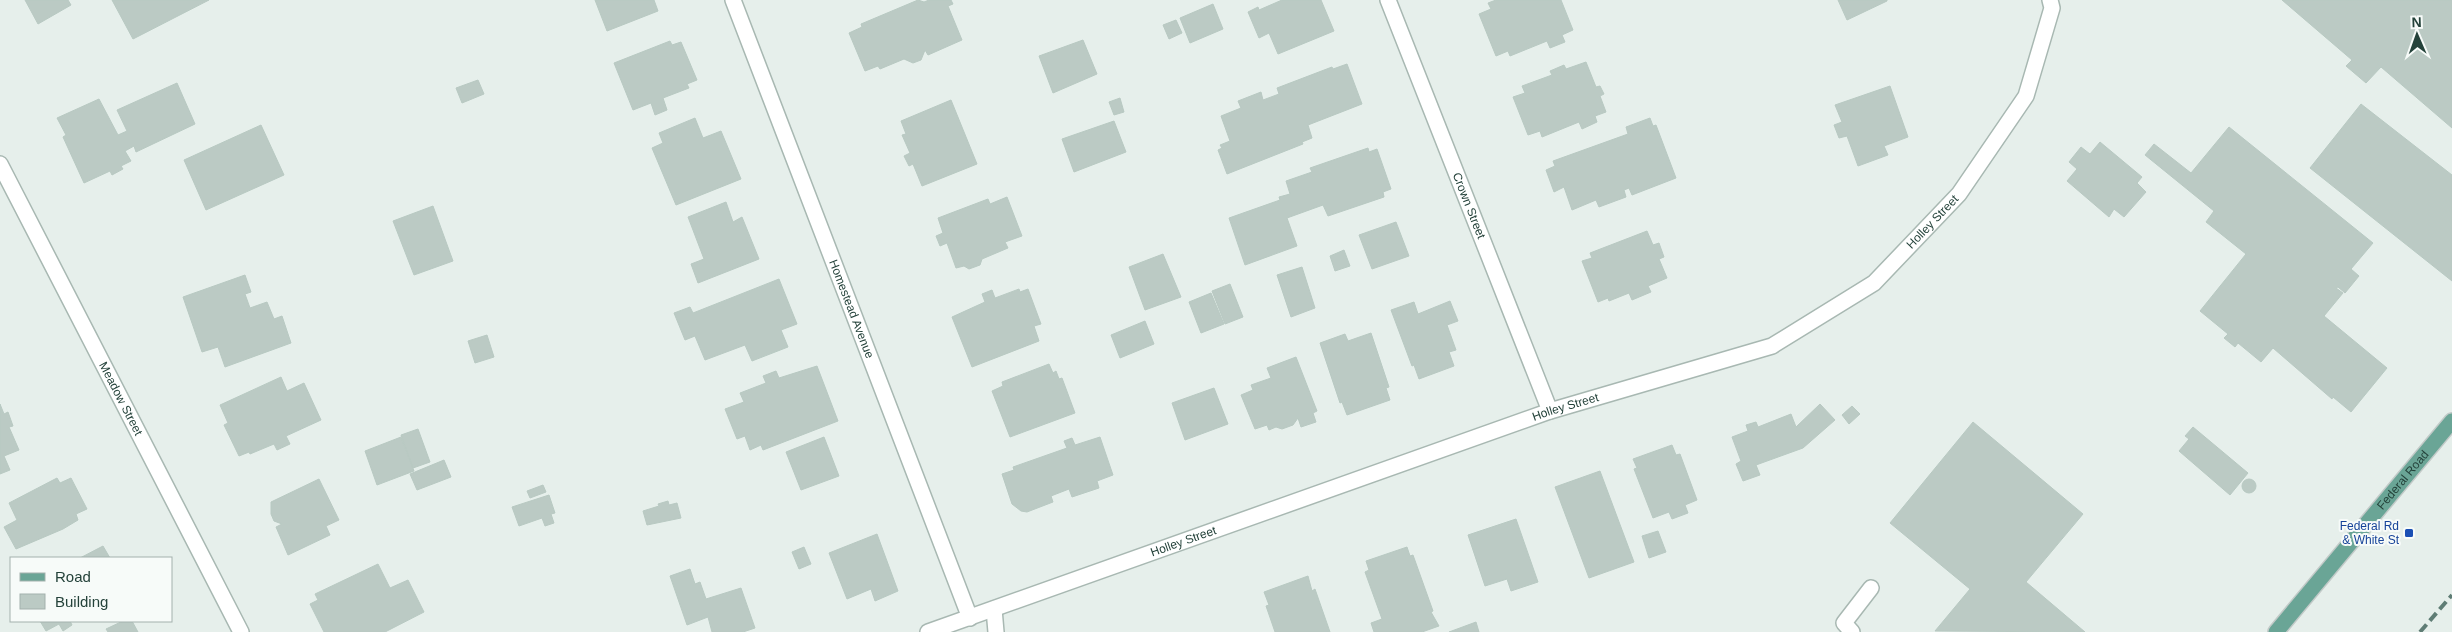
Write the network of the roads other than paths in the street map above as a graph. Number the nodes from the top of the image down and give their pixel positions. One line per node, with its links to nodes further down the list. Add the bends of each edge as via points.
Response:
1 (733, 0): 9 (street, Homestead Avenue)
2 (1388, 0): 5 (street, Crown Street)
3 (2050, 0): 5 (street, Holley Street, via 2052,8 2026,96 1959,194 1874,284 1772,346)
4 (0, 164): 10 (street, Meadow Street)
5 (1550, 412): 8 (street, Holley Street)
6 (2452, 421): 14 (main road, Federal Road)
7 (1872, 588): 13 (street, via 1844,624)
8 (994, 609): 9 (street, Holley Street); 12 (street)
9 (970, 618): 11 (street, Holley Street)
10 (242, 632)
11 (928, 632)
12 (996, 632)
13 (1852, 632)
14 (2276, 632)

